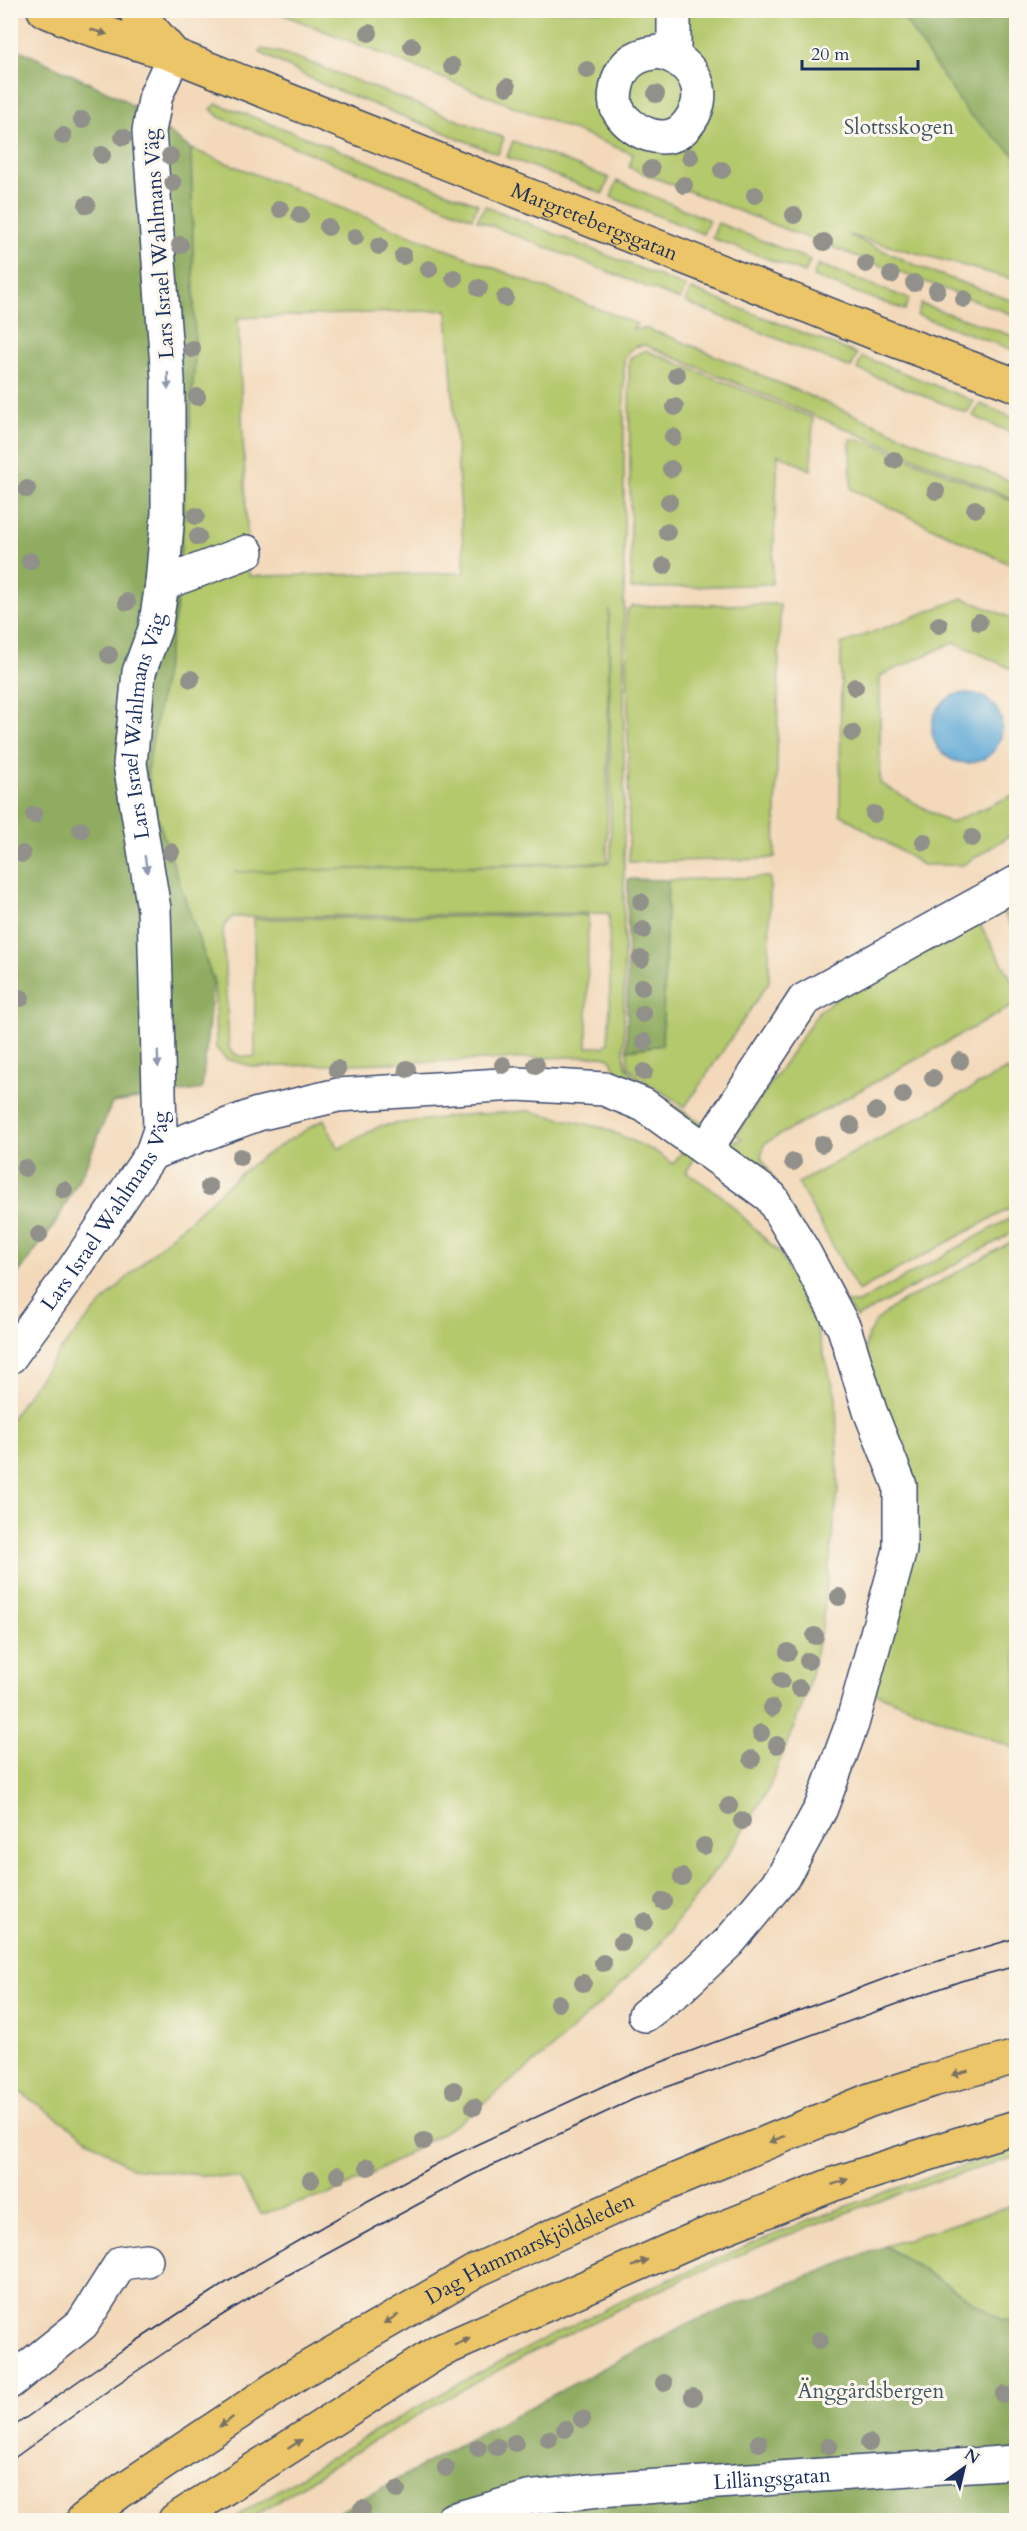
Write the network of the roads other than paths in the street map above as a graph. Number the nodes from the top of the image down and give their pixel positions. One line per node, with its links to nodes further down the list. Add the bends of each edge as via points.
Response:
1 (44, 10): 4 (main road, Margretebergsgatan, one-way to 4)
2 (135, 10): 4 (main road, Margretebergsgatan)
3 (674, 10): 5 (street)
4 (174, 55): 6 (main road, Margretebergsgatan, via 878,334); 8 (street, Lars Israel Wahlmans Väg, one-way to 8, via 156,95 149,131 168,378 168,513)
5 (674, 56)
6 (1017, 385)
7 (247, 552): 8 (street)
8 (162, 584): 11 (street, Lars Israel Wahlmans Väg, one-way to 11, via 155,630 139,672 130,764 154,909 160,1130)
9 (1017, 883): 10 (street, via 804,1000)
10 (706, 1149): 11 (street, via 644,1105 604,1089 517,1084 338,1095 258,1114); 13 (street, via 771,1197 844,1328 870,1411 900,1486 900,1550 852,1724 821,1808 783,1877 729,1942)
11 (152, 1153): 12 (street, Lars Israel Wahlmans Väg, via 75,1269)
12 (10, 1357)
13 (645, 2015)
14 (1017, 2057): 19 (main road, Dag Hammarskjöldsleden, one-way to 19, via 870,2100 662,2186 477,2270 297,2374)
15 (1017, 2127): 20 (main road, one-way to 15, via 438,2352 693,2240 834,2184)
16 (146, 2260): 17 (street, via 121,2263 82,2324)
17 (10, 2382)
18 (1017, 2462): 21 (street, Lillängsgatan, via 599,2490 528,2498)
19 (83, 2520)
20 (176, 2520)
21 (452, 2520)

